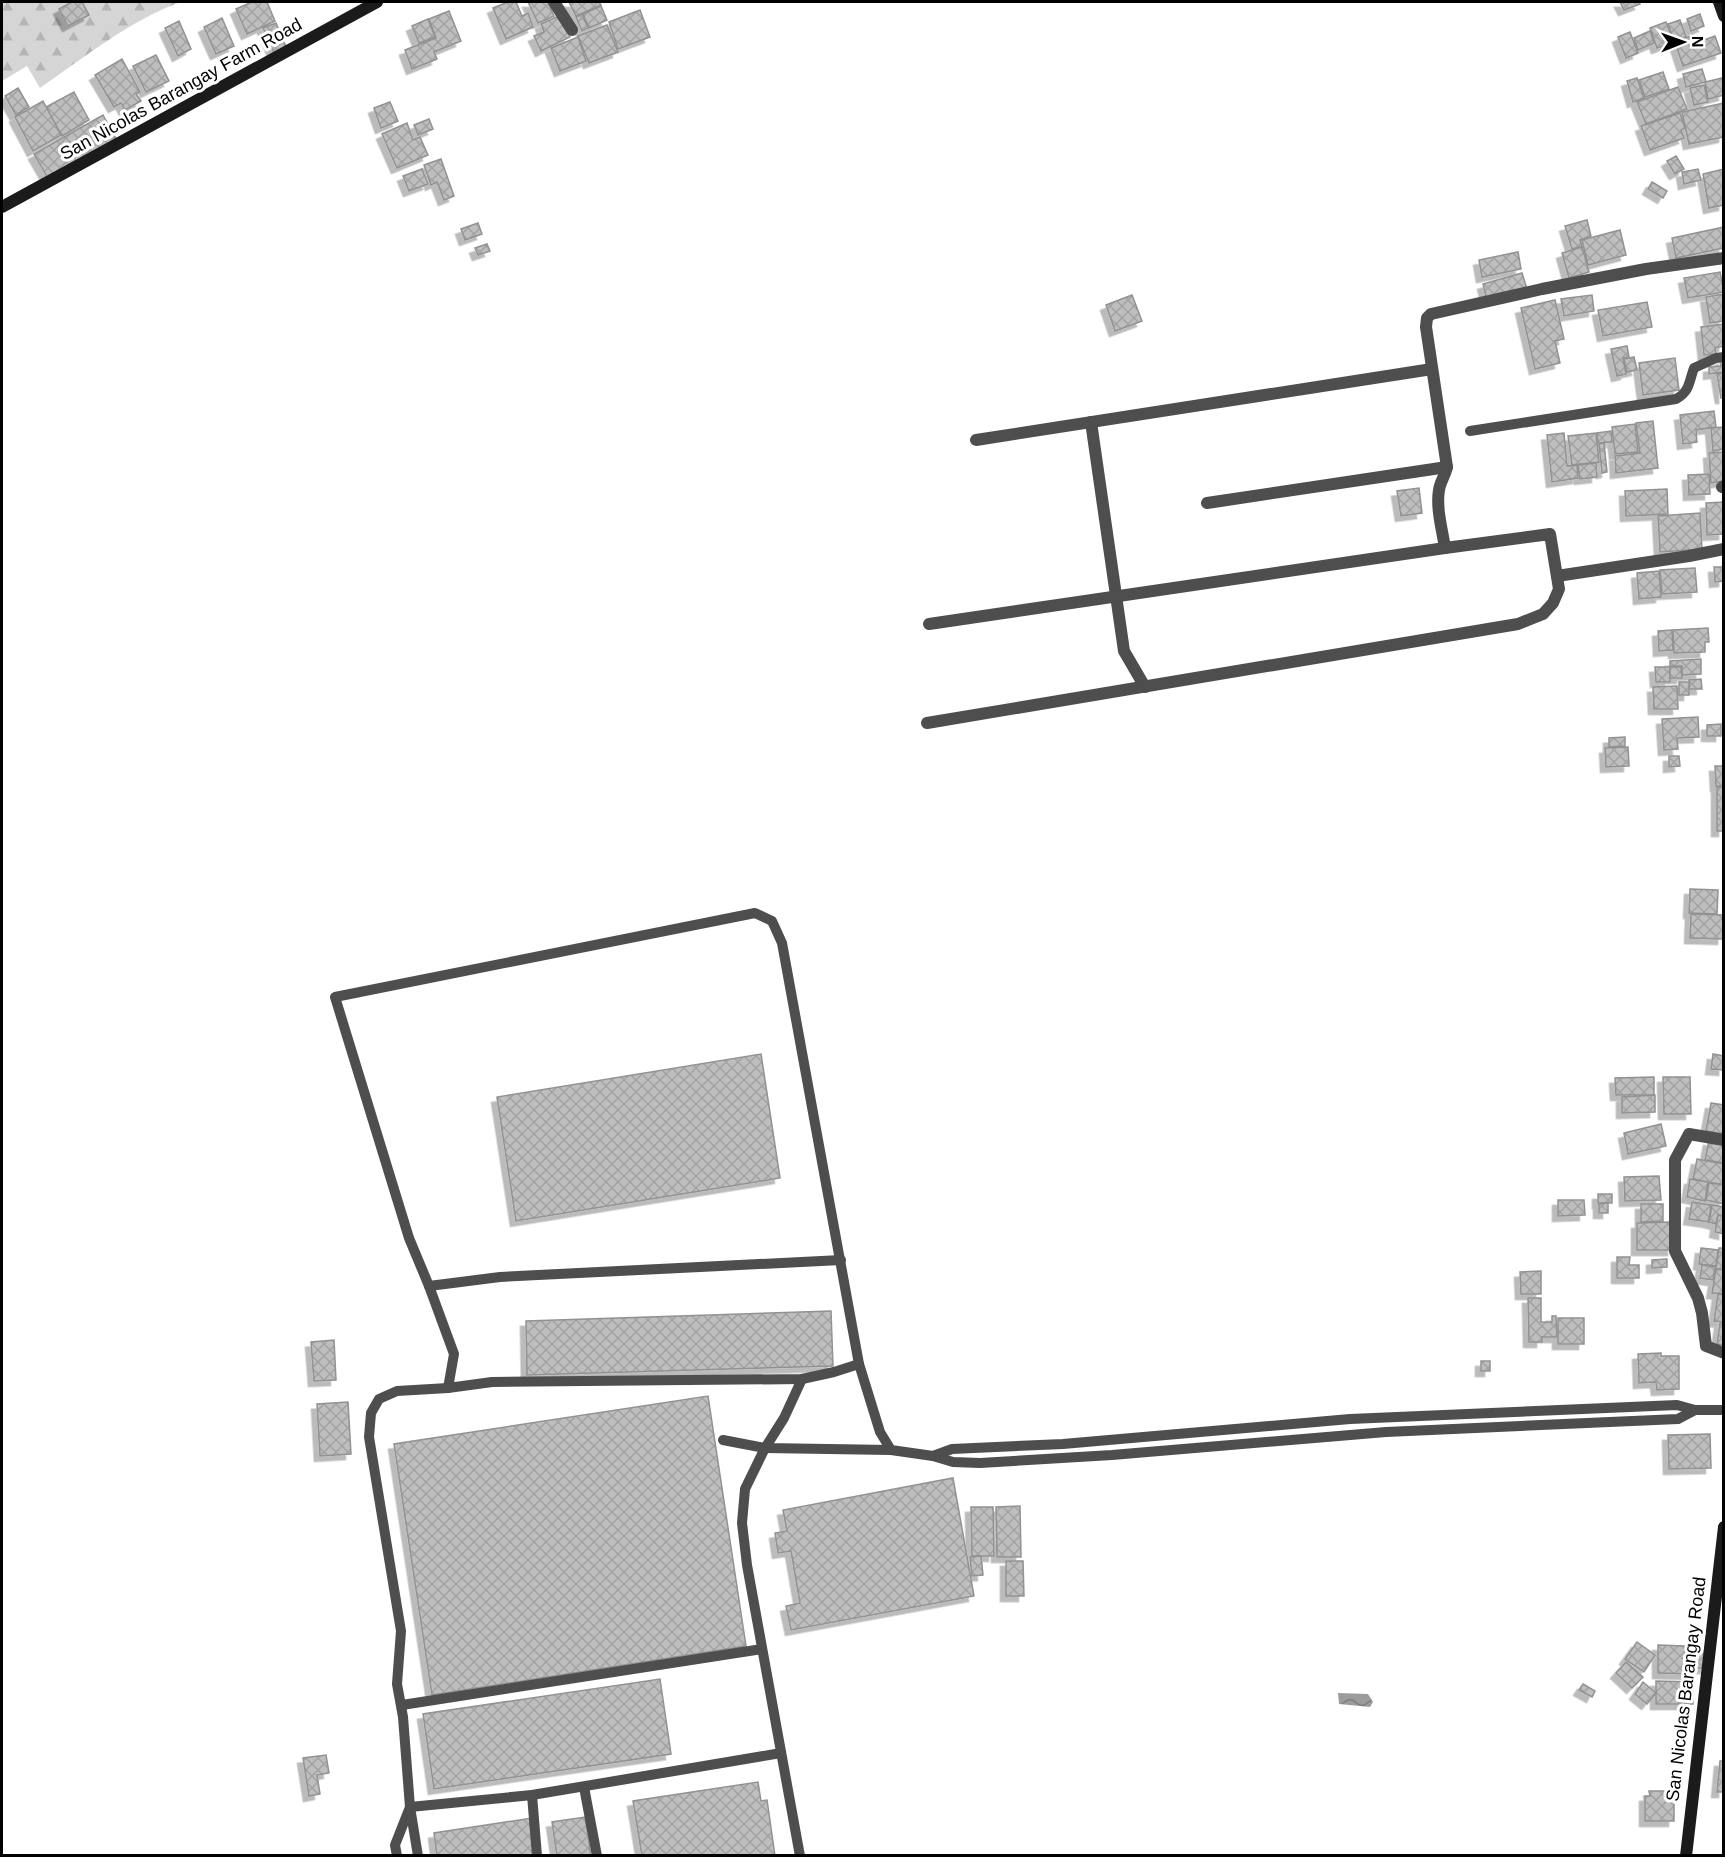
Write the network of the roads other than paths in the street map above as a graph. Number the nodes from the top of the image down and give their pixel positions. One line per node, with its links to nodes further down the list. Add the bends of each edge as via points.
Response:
1 (377, 2): 6 (street, San Nicolas Barangay Farm Road)
2 (554, 2): 5 (street)
3 (1719, 2): 4 (street)
4 (1724, 16)
5 (572, 30)
6 (2, 207)
7 (1724, 258): 9 (street, via 1646,269 1431,314 1426,318 1426,327)
8 (1724, 357): 11 (lane, via 1694,368 1689,389 1676,399)
9 (1432, 369): 10 (street); 13 (street)
10 (1091, 422): 12 (street); 18 (street)
11 (1470, 431)
12 (976, 440)
13 (1447, 467): 14 (street); 15 (street, via 1438,499)
14 (1207, 503)
15 (1445, 548): 17 (street, via 1550,534); 18 (street)
16 (1724, 549): 17 (street)
17 (1557, 576): 20 (street, via 1559,589 1553,603 1542,614 1518,624)
18 (1116, 597): 19 (street); 20 (street, via 1124,651)
19 (929, 624)
20 (1145, 687): 21 (street)
21 (927, 723)
22 (1724, 1140): 25 (street, via 1689,1134 1675,1160 1675,1251 1698,1298 1706,1346)
23 (841, 1260): 24 (lane, via 500,1277); 24 (lane, via 782,943 772,921 755,913 335,998 409,1238); 26 (lane)
24 (429, 1286): 28 (lane, via 454,1354)
25 (1724, 1353)
26 (859, 1364): 27 (lane); 37 (lane, via 880,1432)
27 (802, 1379): 28 (lane, via 492,1382); 36 (lane)
28 (448, 1388): 41 (lane, via 397,1391 379,1399 371,1413 369,1437 400,1631 398,1684)
29 (1695, 1410): 30 (lane); 31 (lane, via 1677,1405); 33 (lane, via 1678,1419)
30 (1724, 1410)
31 (1385, 1417): 32 (lane); 33 (lane)
32 (1350, 1419): 34 (lane); 38 (lane, via 1063,1444 952,1449)
33 (1386, 1432): 34 (lane)
34 (1353, 1436): 38 (lane, via 980,1463 952,1462)
35 (723, 1440): 36 (lane)
36 (765, 1448): 37 (lane); 40 (lane, via 745,1489 742,1523)
37 (891, 1450): 38 (lane)
38 (933, 1456)
39 (1724, 1527): 51 (street, San Nicolas Barangay Road)
40 (762, 1649): 41 (lane); 42 (lane)
41 (402, 1705): 45 (lane)
42 (781, 1753): 43 (lane); 50 (lane)
43 (584, 1786): 44 (lane); 49 (lane)
44 (532, 1795): 45 (lane); 48 (lane)
45 (410, 1807): 46 (lane, via 395,1845); 47 (lane)
46 (397, 1856)
47 (418, 1856)
48 (537, 1856)
49 (597, 1856)
50 (800, 1856)
51 (1686, 1856)

